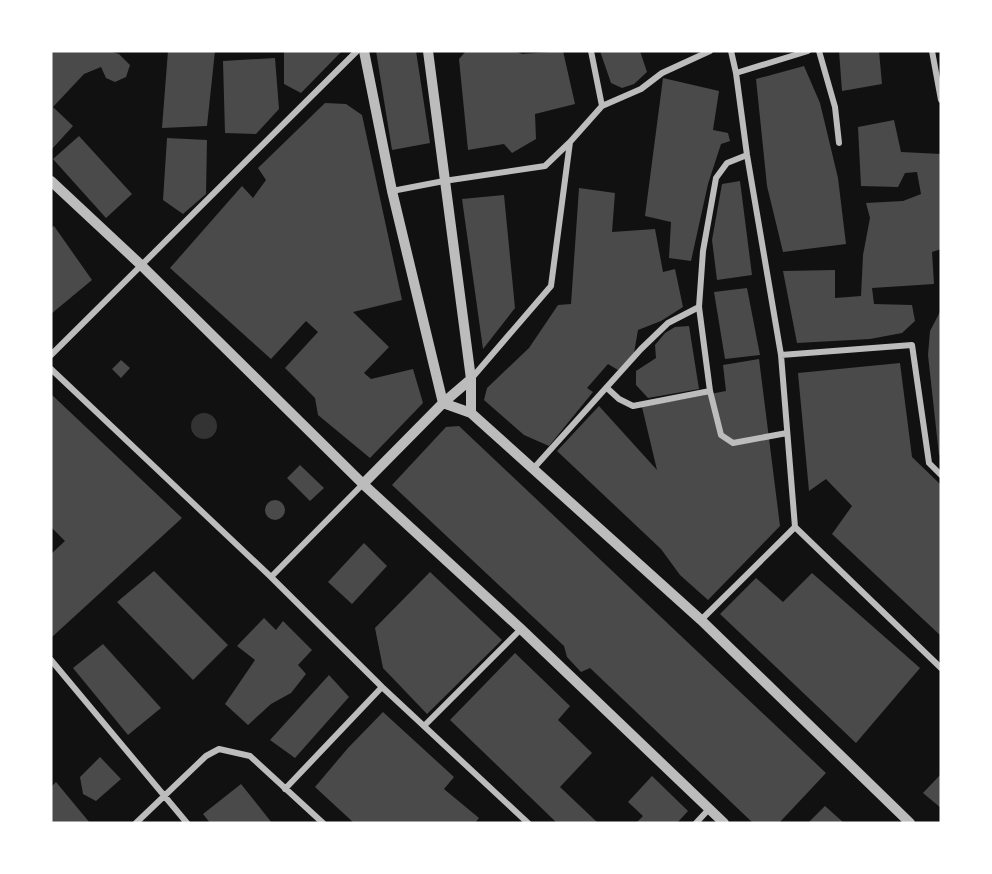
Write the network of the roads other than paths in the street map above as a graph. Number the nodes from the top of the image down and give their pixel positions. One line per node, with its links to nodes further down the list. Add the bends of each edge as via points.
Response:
1 (357, 51): 19 (street)
2 (364, 51): 18 (street)
3 (428, 51): 17 (street)
4 (591, 51): 12 (street)
5 (710, 51): 12 (street)
6 (731, 51): 10 (street)
7 (808, 51): 10 (street)
8 (819, 51): 14 (street, via 835,108)
9 (932, 51): 11 (street)
10 (736, 73): 15 (street)
11 (941, 100)
12 (602, 106): 13 (street)
13 (570, 142): 17 (street, via 545,166); 24 (street, via 551,286)
14 (839, 143)
15 (747, 155): 20 (street, via 727,163 716,178 702,251); 22 (street)
16 (51, 181): 19 (street)
17 (444, 181): 18 (street); 24 (street)
18 (392, 190): 27 (street)
19 (141, 265): 21 (street); 32 (street)
20 (699, 307): 25 (street, via 668,322); 26 (street)
21 (51, 355)
22 (781, 355): 29 (street); 31 (street, via 912,345 929,463)
23 (51, 369): 34 (street)
24 (471, 379): 27 (street); 28 (street)
25 (607, 388): 26 (street, via 633,406); 30 (street)
26 (710, 390): 29 (street, via 721,435 733,443)
27 (443, 403): 28 (street); 32 (street)
28 (471, 413): 30 (street)
29 (787, 433): 33 (street)
30 (533, 469): 35 (street)
31 (941, 475)
32 (363, 484): 34 (street); 36 (street)
33 (795, 527): 35 (street); 38 (street)
34 (271, 577): 39 (street)
35 (701, 620): 50 (street)
36 (521, 629): 40 (street); 43 (street)
37 (51, 660): 42 (street)
38 (941, 668)
39 (382, 687): 40 (street); 41 (street)
40 (424, 726): 47 (street)
41 (285, 789): 42 (street, via 250,756 219,749 206,756); 46 (street)
42 (164, 796): 44 (street); 45 (street)
43 (709, 809): 48 (street); 49 (street)
44 (136, 823)
45 (187, 823)
46 (322, 823)
47 (528, 823)
48 (696, 823)
49 (724, 823)
50 (910, 823)

